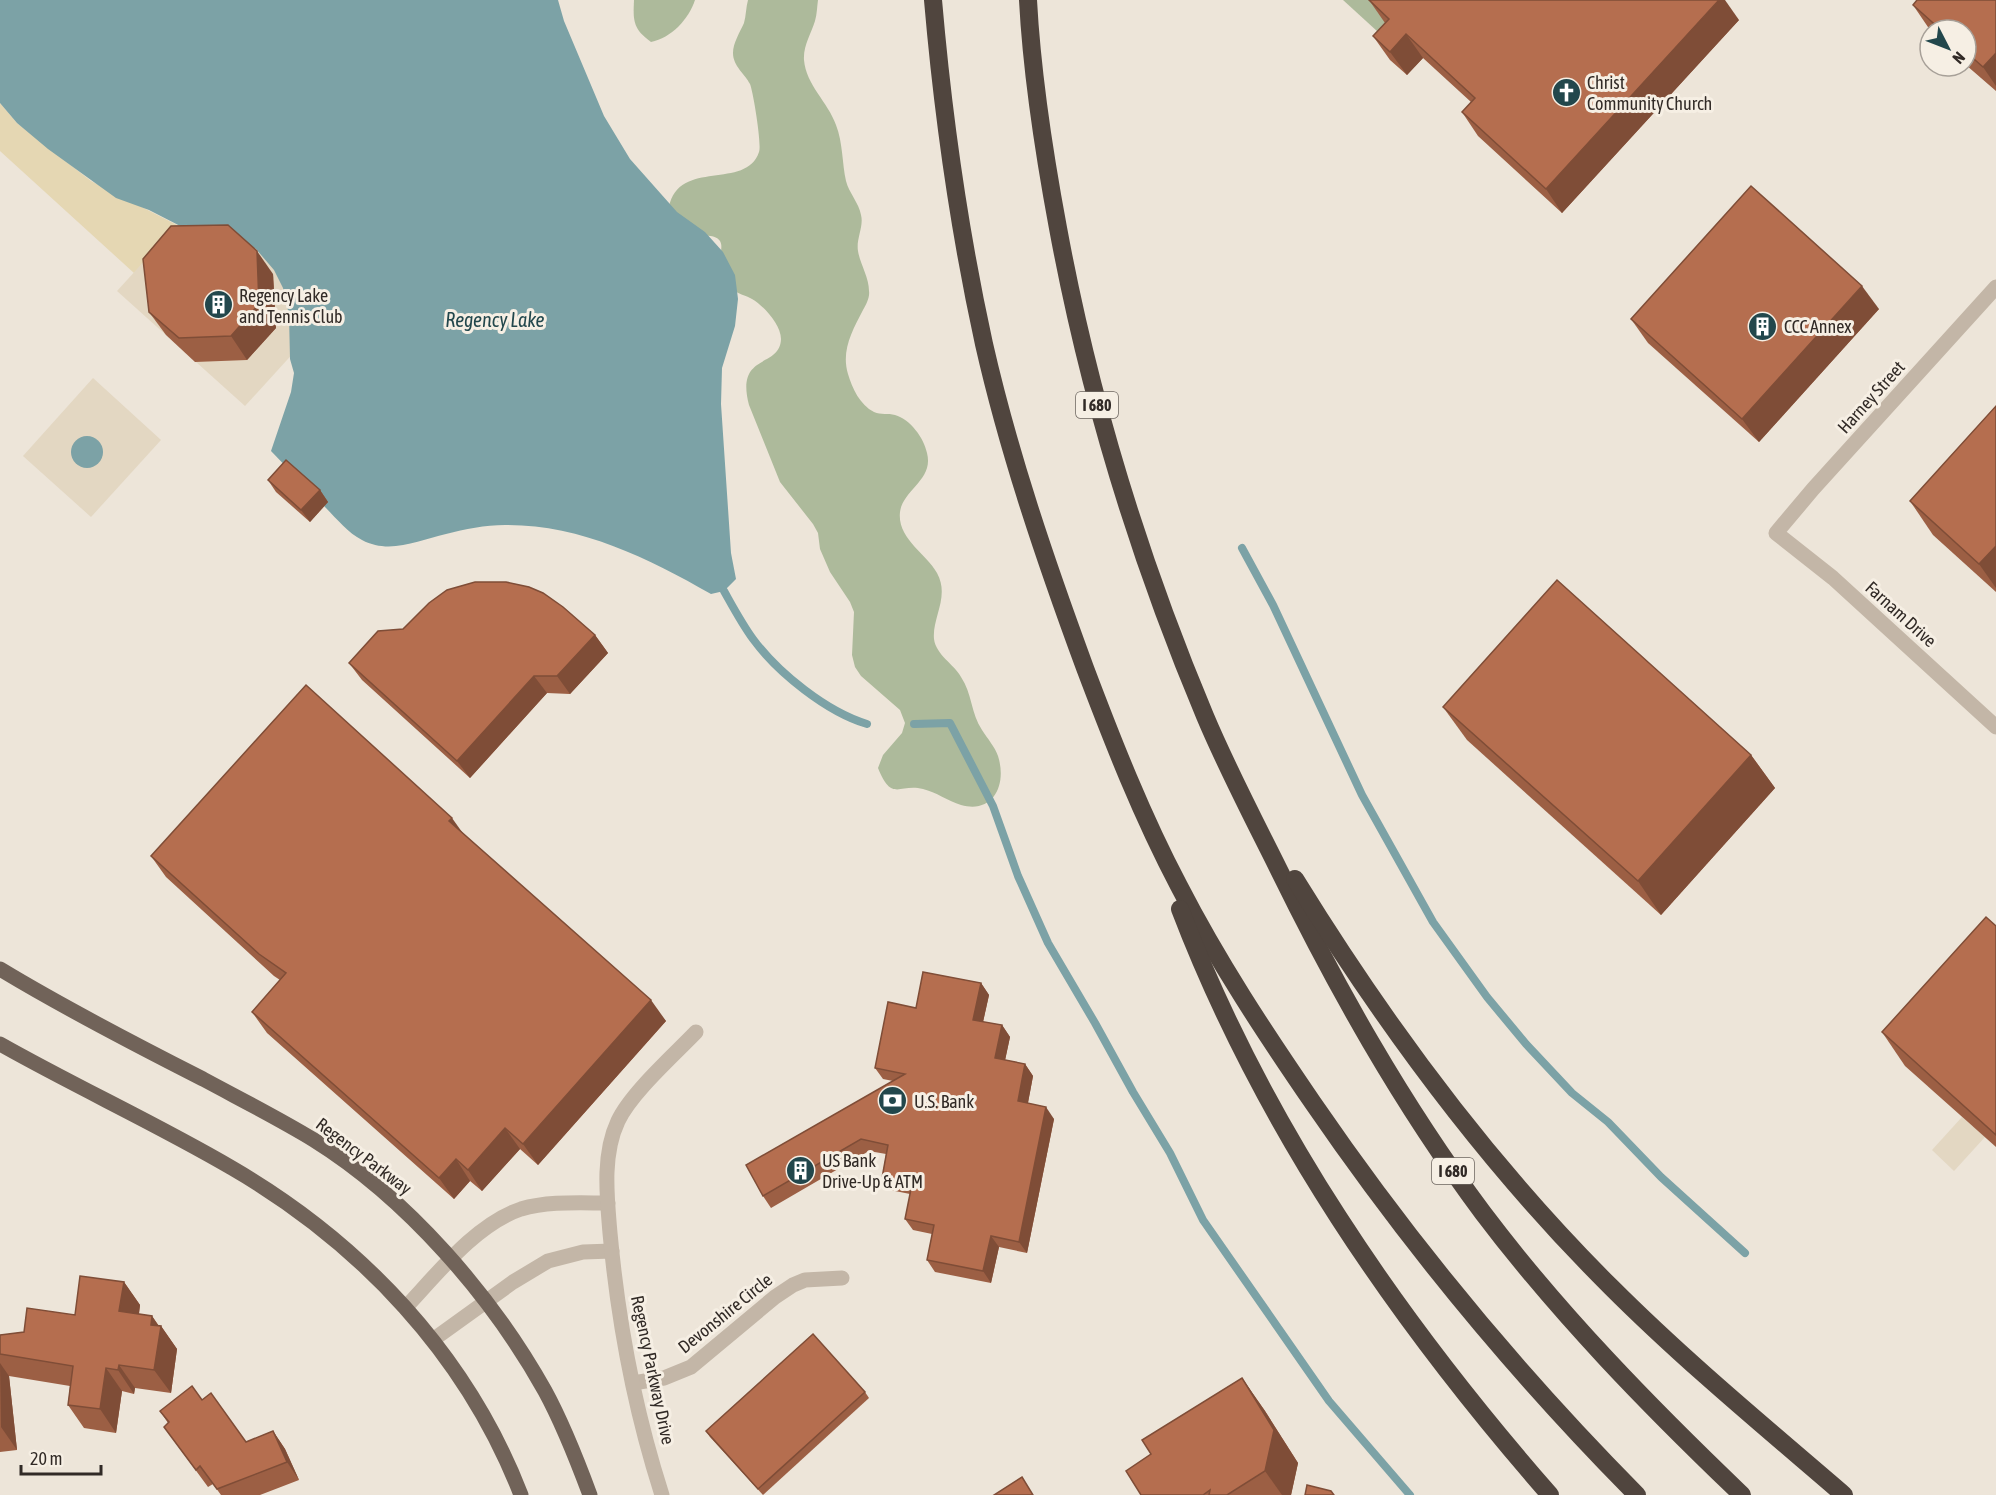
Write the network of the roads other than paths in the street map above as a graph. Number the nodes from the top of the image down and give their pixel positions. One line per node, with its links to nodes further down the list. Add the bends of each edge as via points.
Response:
1 (933, 0): 7 (highway, via 948,145 963,241 1002,413 1065,613)
2 (1028, 0): 6 (highway, I 680, via 1049,176 1096,401 1142,551 1206,718)
3 (1996, 287): 4 (street, Harney Street)
4 (1776, 533): 5 (street, Farnam Drive, via 1833,578)
5 (1996, 727)
6 (1240, 791): 24 (highway, I 680, via 1344,998 1448,1164 1503,1239 1583,1332); 25 (highway, via 1398,1034 1507,1173 1580,1255 1662,1337)
7 (1154, 836): 22 (highway, via 1220,1006 1296,1149 1355,1246 1393,1299 1478,1410); 23 (highway, via 1224,966 1293,1073 1393,1214 1501,1350)
8 (0, 969): 13 (main road, Regency Parkway, via 322,1145 381,1190)
9 (696, 1032): 11 (street, Regency Parkway Drive, via 638,1092 619,1118 609,1161)
10 (0, 1044): 16 (main road, via 260,1185 340,1244)
11 (608, 1203): 12 (street, Regency Parkway Drive); 13 (street, via 547,1204 521,1209 490,1225)
12 (612, 1251): 15 (street, via 583,1252 548,1261); 18 (street, Regency Parkway Drive)
13 (450, 1260): 15 (main road, Regency Parkway); 16 (street)
14 (842, 1278): 18 (street, Devonshire Circle, via 805,1280 793,1285 691,1367 664,1378)
15 (485, 1302): 17 (street); 20 (main road, Regency Parkway, via 545,1392)
16 (406, 1307): 17 (main road)
17 (434, 1339): 19 (main road, via 485,1419)
18 (633, 1383): 21 (street, Regency Parkway Drive)
19 (521, 1495)
20 (590, 1495)
21 (662, 1495)
22 (1550, 1495)
23 (1637, 1495)
24 (1742, 1495)
25 (1844, 1495)

